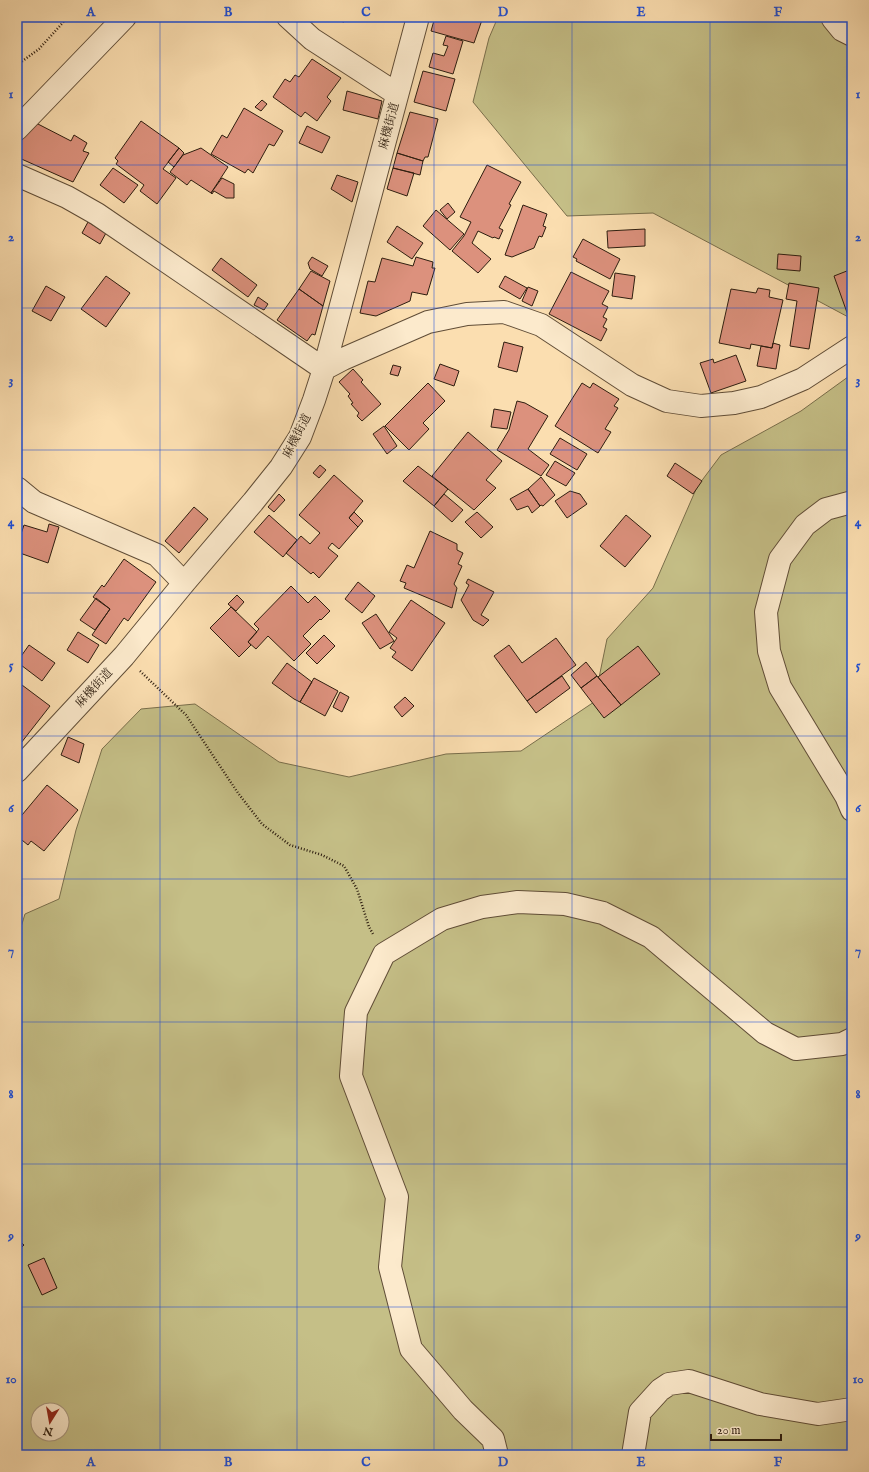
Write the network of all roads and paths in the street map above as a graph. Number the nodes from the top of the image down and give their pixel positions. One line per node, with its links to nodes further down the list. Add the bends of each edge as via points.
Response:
1 (68, 17): 7 (path, via 39,49)
2 (124, 17): 9 (street)
3 (288, 17): 8 (street, via 312,39)
4 (418, 17): 8 (street, 麻機街道)
5 (834, 17): 6 (street, via 842,30)
6 (852, 35)
7 (17, 65)
8 (398, 94): 12 (street, 麻機街道)
9 (17, 129)
10 (17, 175): 12 (street, via 67,197 97,214)
11 (852, 347): 12 (street, via 803,379 761,397 701,406 667,401 632,385 541,325 504,312 467,314 428,322)
12 (324, 369): 15 (street, 麻機街道, via 300,437 281,467)
13 (17, 488): 15 (street, via 34,502 157,555)
14 (852, 502): 18 (street, via 826,509 805,525 780,559 766,612 769,651 780,687)
15 (184, 583): 16 (street, 麻機街道)
16 (124, 656): 17 (street, 麻機街道); 19 (path, via 186,715 262,824 290,845 322,855 344,866 357,889 369,927)
17 (17, 771)
18 (852, 810)
19 (384, 954): 20 (street, via 442,919 482,907 518,902 565,904 603,913 651,937 765,1033 796,1049 842,1044); 22 (street, via 356,1012 351,1076 397,1197 390,1267 411,1349 463,1410 493,1439)
20 (852, 1039)
21 (852, 1409): 23 (street, via 818,1414 760,1404 689,1381 669,1384 640,1412)
22 (497, 1455)
23 (633, 1455)

